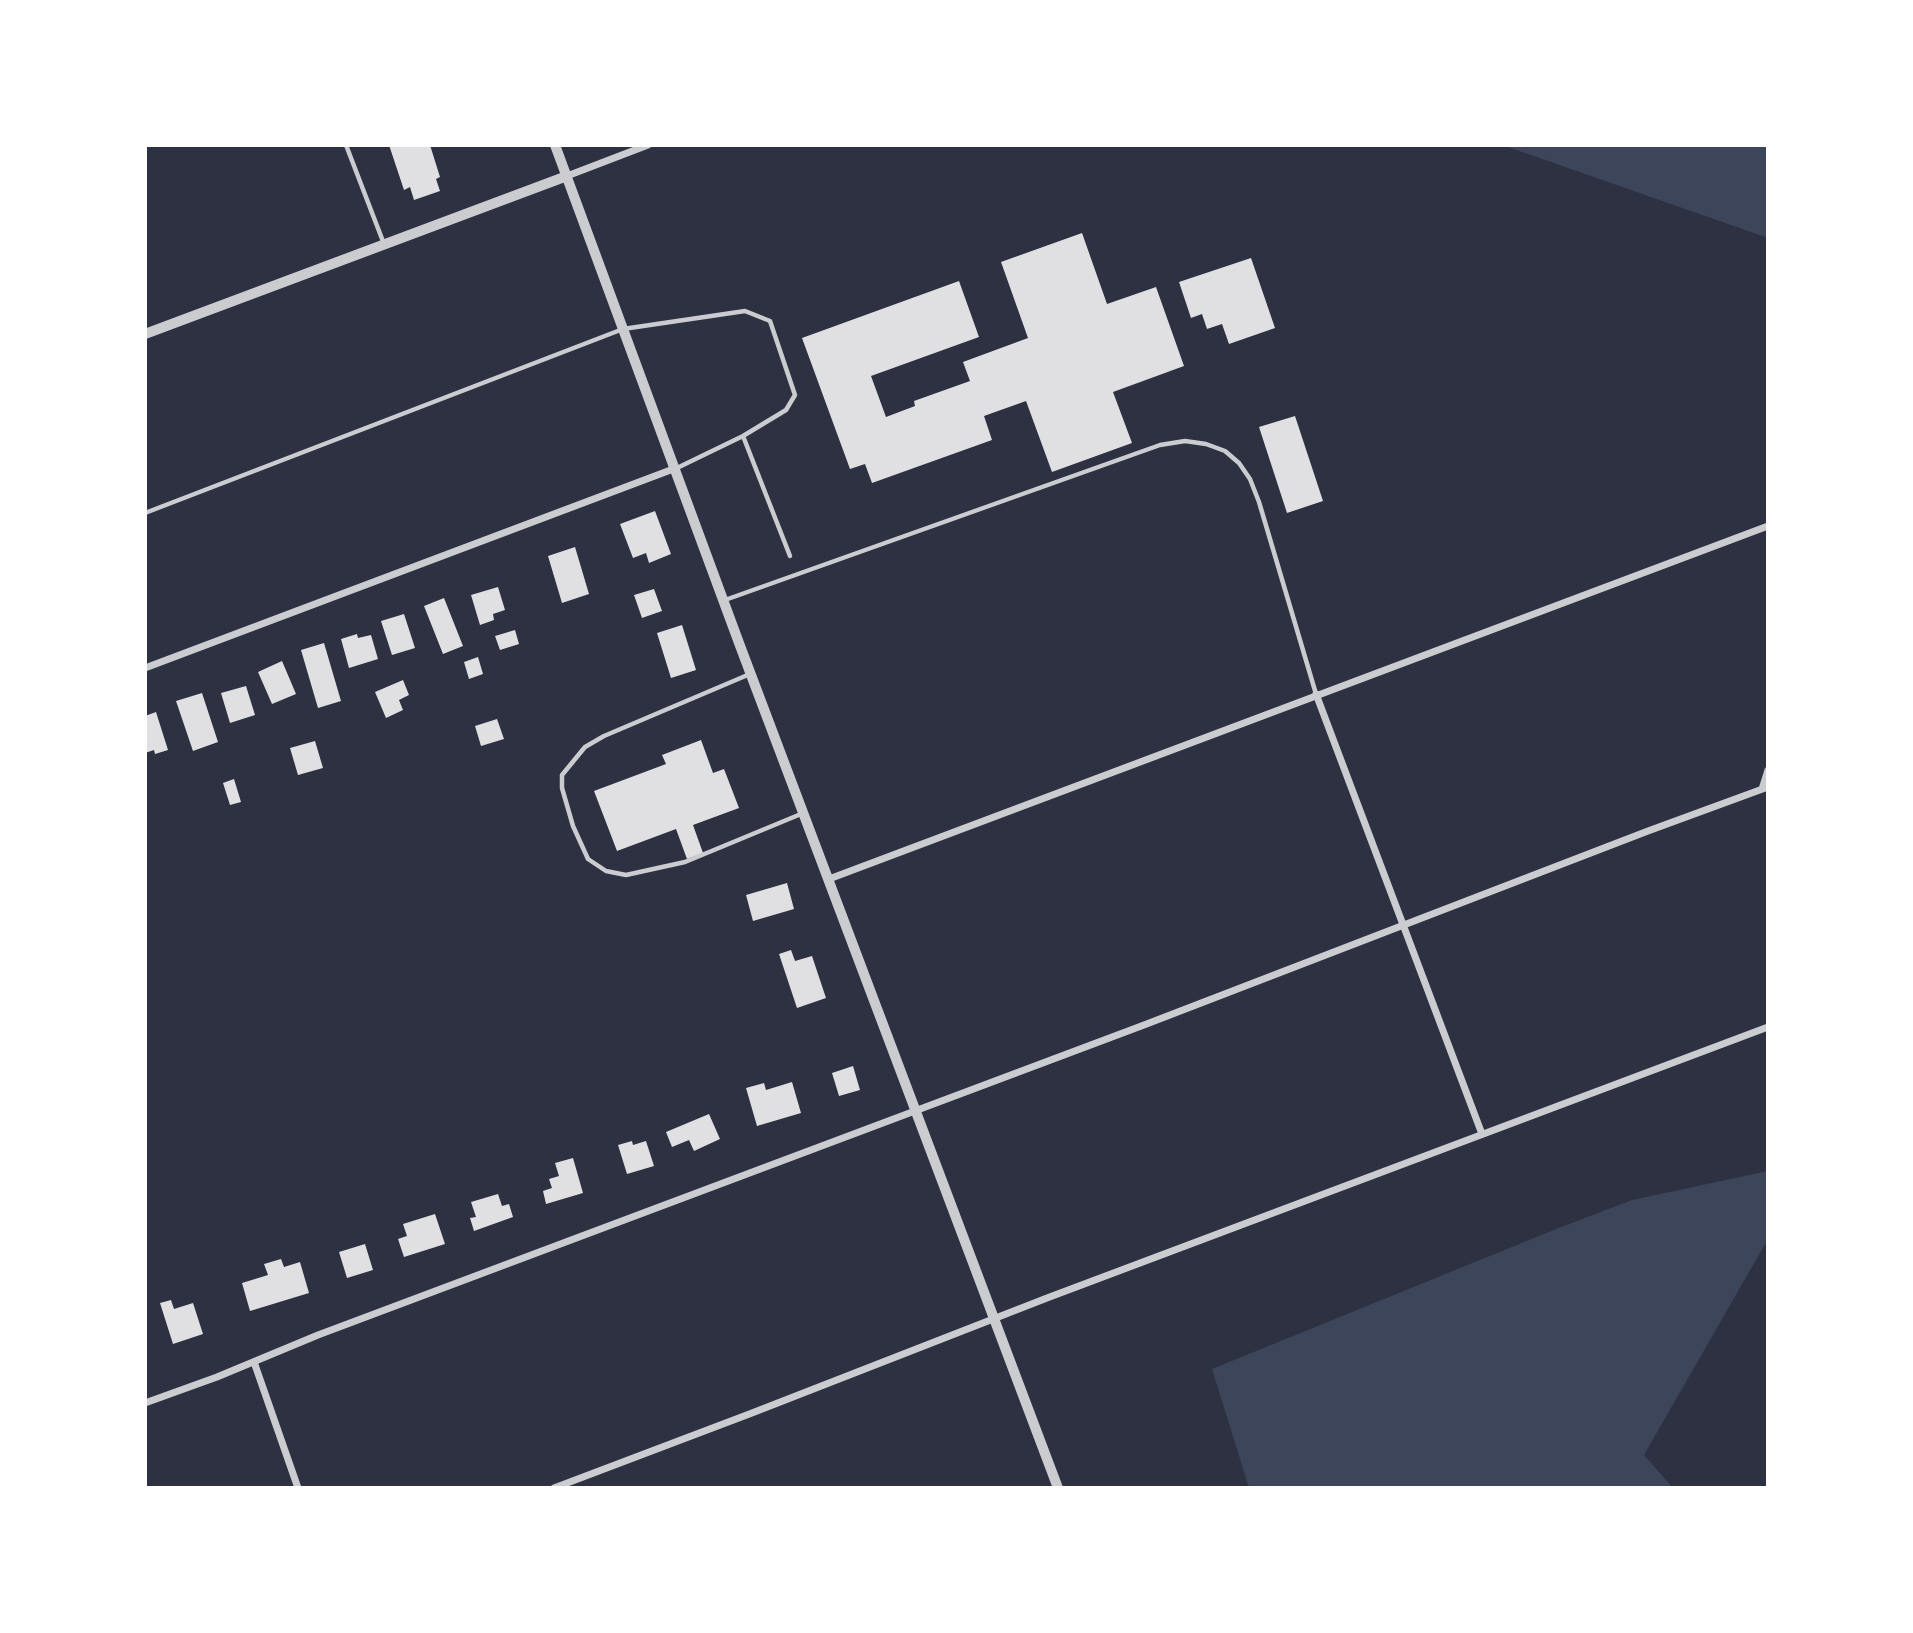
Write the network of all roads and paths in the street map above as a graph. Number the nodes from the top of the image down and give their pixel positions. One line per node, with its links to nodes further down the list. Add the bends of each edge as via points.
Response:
1 (346, 145): 5 (lane)
2 (555, 145): 4 (street)
3 (648, 145): 4 (street)
4 (567, 176): 5 (street); 6 (street)
5 (384, 245): 7 (street)
6 (623, 329): 8 (lane, via 745,311 770,321 795,395 786,410); 9 (street); 10 (lane)
7 (145, 334)
8 (743, 436): 9 (lane); 12 (lane)
9 (676, 468): 13 (street); 14 (street)
10 (145, 513)
11 (1768, 526): 16 (street)
12 (790, 556)
13 (724, 601): 15 (street); 16 (lane, via 1160,445 1206,444 1225,451 1250,480)
14 (145, 668)
15 (751, 674): 19 (street); 19 (lane, via 585,747 562,775 573,825 588,859 606,871 626,874 685,862)
16 (1316, 694): 20 (street); 21 (street)
17 (1768, 770): 18 (street)
18 (1765, 788): 21 (street)
19 (804, 813): 20 (street)
20 (829, 879): 23 (street)
21 (1403, 925): 23 (street); 24 (street)
22 (1768, 1027): 24 (street)
23 (916, 1110): 25 (street); 26 (street)
24 (1482, 1134): 25 (street)
25 (995, 1319): 29 (street); 30 (street)
26 (254, 1362): 27 (street); 28 (street)
27 (145, 1403)
28 (298, 1488)
29 (554, 1488)
30 (1058, 1488)

